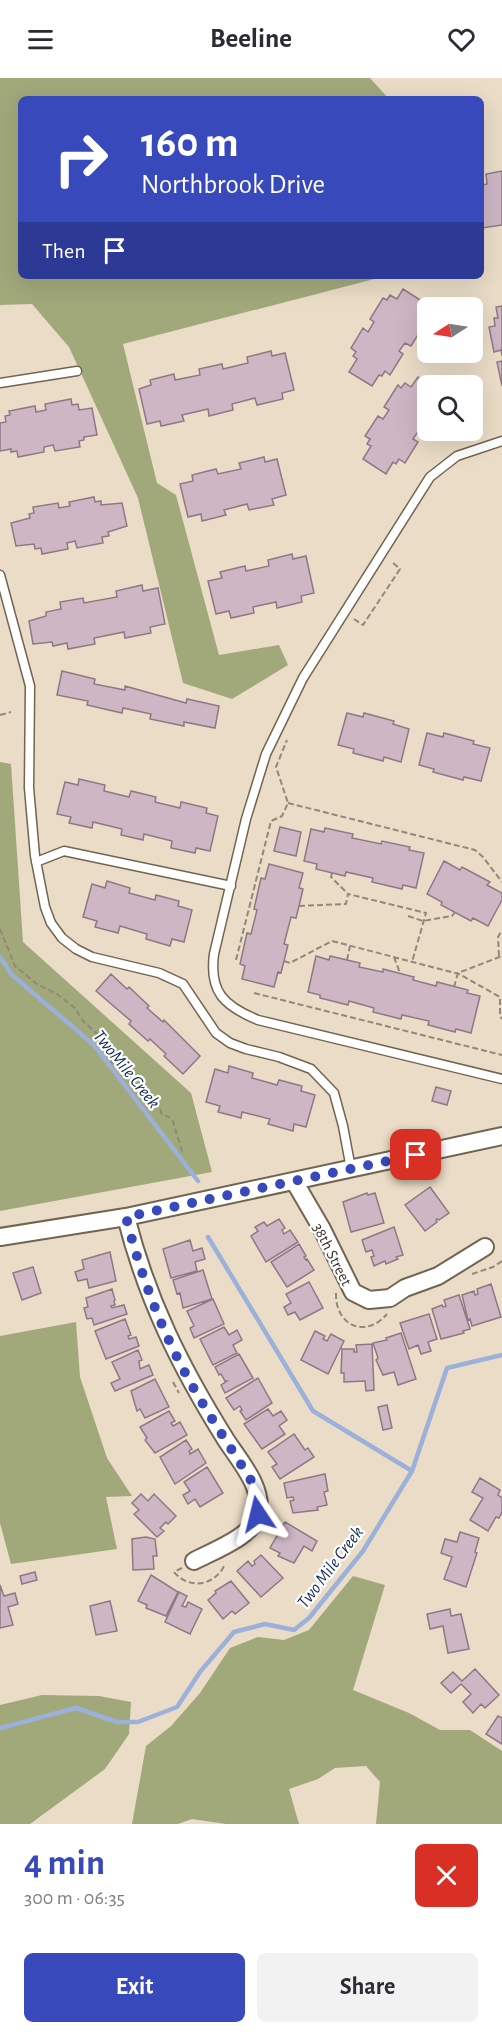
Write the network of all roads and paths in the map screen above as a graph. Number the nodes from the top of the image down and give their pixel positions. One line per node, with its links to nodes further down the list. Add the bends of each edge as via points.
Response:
1 (77, 371): 2 (lane)
2 (0, 383)
3 (502, 441): 14 (lane, via 457,456 430,477 303,678 263,764)
4 (390, 560): 6 (path, via 400,569 363,625)
5 (0, 575): 11 (lane, via 30,686 29,788)
6 (352, 618)
7 (12, 712): 8 (path)
8 (0, 715)
9 (289, 735): 10 (path, via 276,767)
10 (288, 803): 13 (path, via 475,850); 25 (path, via 282,816 271,821)
11 (36, 862): 14 (lane, via 64,851); 39 (lane, via 51,923 76,949 92,957 175,979 190,992 216,1033 230,1043 311,1069 333,1093)
12 (332, 873): 15 (path)
13 (502, 882)
14 (231, 886): 36 (lane, via 212,972 217,991 229,1005 258,1020)
15 (348, 894): 16 (path, via 346,904); 19 (path, via 426,913)
16 (299, 906)
17 (455, 912): 19 (path, via 452,916)
18 (408, 916): 19 (path)
19 (423, 921): 28 (path)
20 (0, 929): 38 (path, via 15,966 75,1008 103,1039 109,1061 130,1071 143,1090 153,1093 161,1113 171,1119)
21 (502, 930): 23 (path, via 498,936)
22 (350, 946): 24 (path); 26 (path); 27 (path, via 332,941 290,963)
23 (500, 956): 30 (path)
24 (394, 957): 28 (path); 29 (path)
25 (236, 960)
26 (347, 960)
27 (284, 961)
28 (412, 962): 30 (path)
29 (400, 973)
30 (458, 973): 31 (path); 33 (path)
31 (454, 987)
32 (254, 993): 35 (path)
33 (501, 997): 34 (path)
34 (502, 1019)
35 (502, 1055)
36 (502, 1079)
37 (502, 1136): 39 (street)
38 (183, 1154)
39 (351, 1169): 40 (street)
40 (294, 1181): 41 (street); 43 (street, 38th Street, via 353,1292 369,1300 390,1298)
41 (126, 1217): 42 (street); 44 (street, via 155,1311 193,1388 258,1496 258,1514 250,1529)
42 (0, 1237)
43 (485, 1247)
44 (194, 1561)

